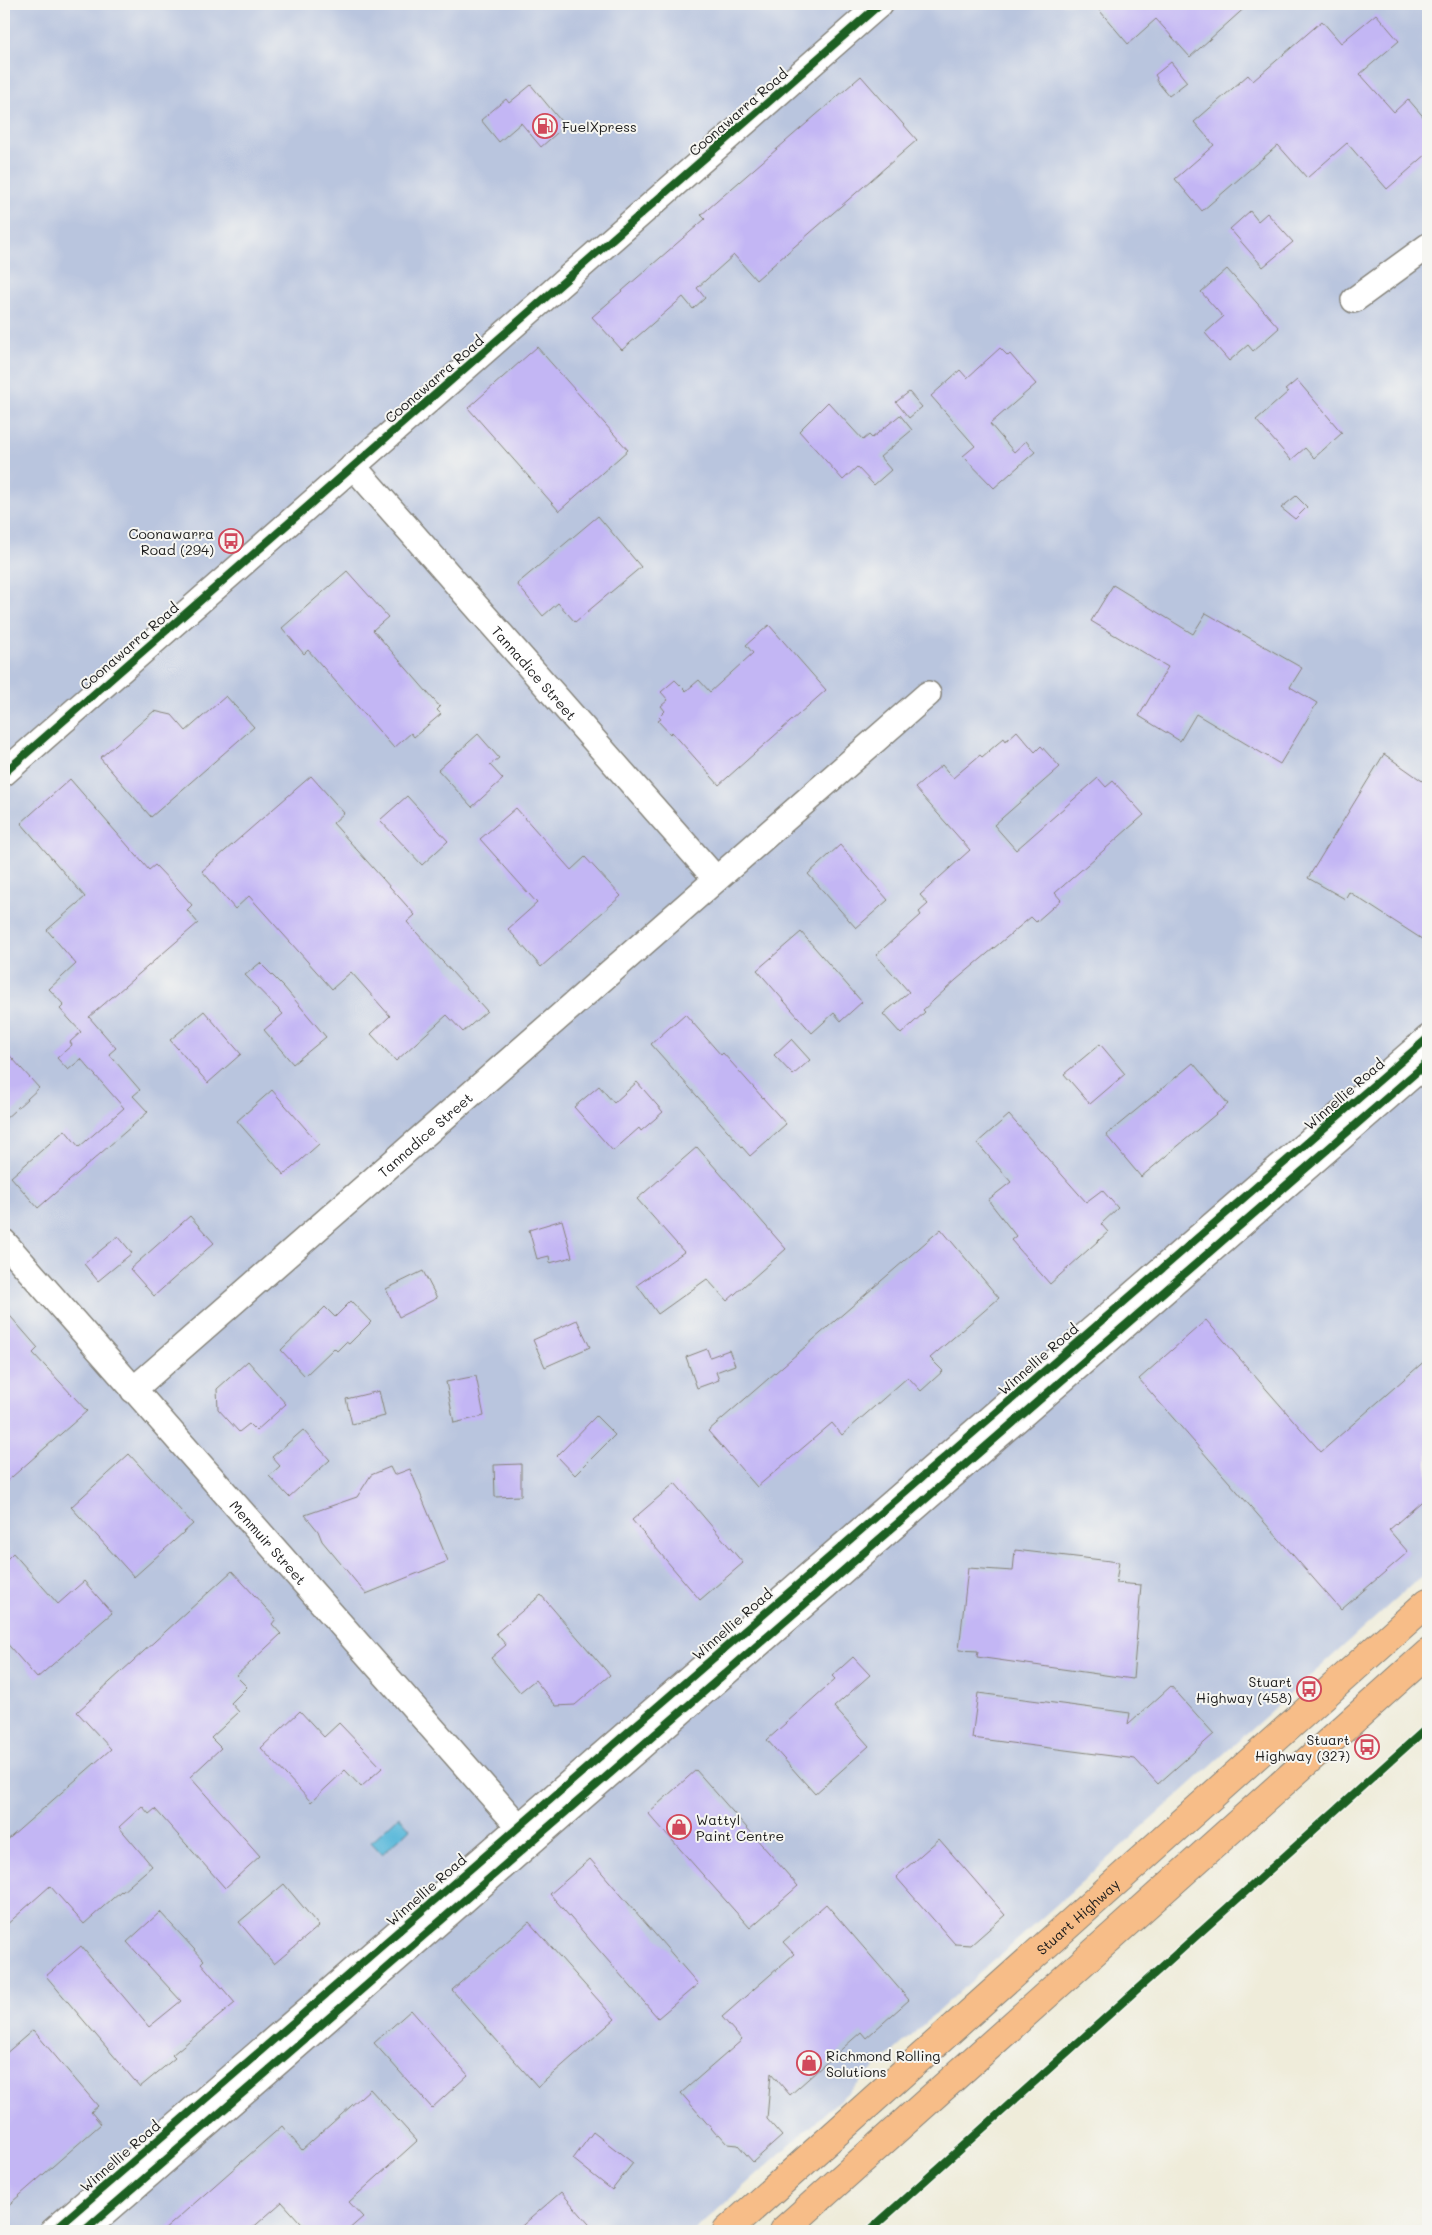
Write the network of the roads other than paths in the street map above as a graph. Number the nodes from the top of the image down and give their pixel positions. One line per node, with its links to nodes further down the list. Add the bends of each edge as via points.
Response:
1 (880, 4): 4 (street, Coonawarra Road)
2 (1428, 246): 3 (street)
3 (1354, 300)
4 (354, 466): 6 (street, Coonawarra Road); 7 (street, Tannadice Street)
5 (928, 694): 7 (street, Tannadice Street)
6 (4, 773)
7 (716, 879): 11 (street, Tannadice Street)
8 (1428, 1038): 16 (street, Winnellie Road)
9 (1428, 1062): 16 (street, Winnellie Road)
10 (4, 1242): 11 (street, Menmuir Street)
11 (133, 1390): 16 (street, Menmuir Street)
12 (1428, 1602): 14 (highway, Stuart Highway)
13 (1428, 1653): 15 (highway)
14 (1228, 1782): 15 (highway); 19 (highway, Stuart Highway)
15 (1253, 1810): 20 (highway)
16 (526, 1834): 17 (street, Winnellie Road); 18 (street, Winnellie Road)
17 (53, 2231)
18 (84, 2231)
19 (727, 2231)
20 (783, 2231)

